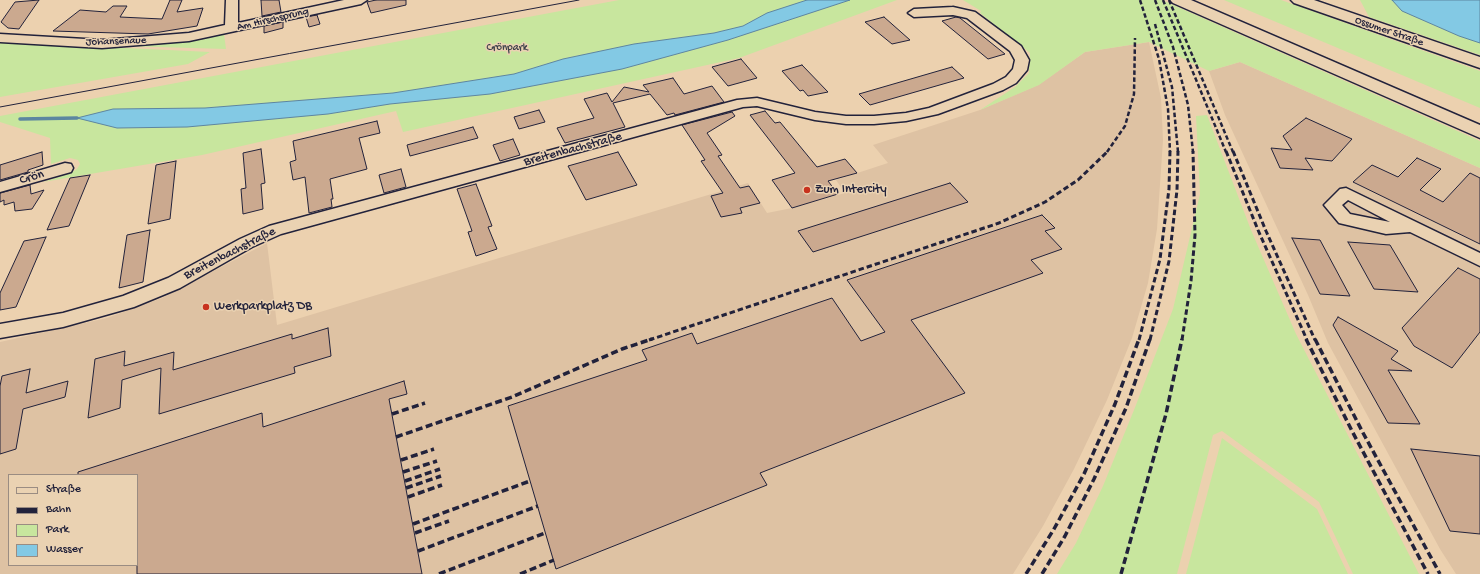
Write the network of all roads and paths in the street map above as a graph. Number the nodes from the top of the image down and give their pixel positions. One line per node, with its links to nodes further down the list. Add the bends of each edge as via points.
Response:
1 (232, 0): 7 (street)
2 (361, 0): 7 (street, Am Hirschsprung)
3 (1178, 0): 5 (main road)
4 (1299, 0): 9 (main road, Ossumer Straße)
5 (1200, 4): 10 (main road); 11 (main road)
6 (914, 13): 16 (street, Breitenbachstraße, via 953,11 972,15 1016,49 1022,60 1020,70 1011,80 998,88 933,111 906,117 846,120 815,116 757,102 742,103 275,230 174,283 128,302 63,320)
7 (231, 29): 8 (street, Johansenaue, via 189,37 102,44)
8 (0, 38)
9 (1480, 63)
10 (1480, 119)
11 (1480, 132)
12 (64, 168): 13 (street, Crön)
13 (0, 188)
14 (1413, 226): 15 (street)
15 (1480, 260)
16 (0, 331)

